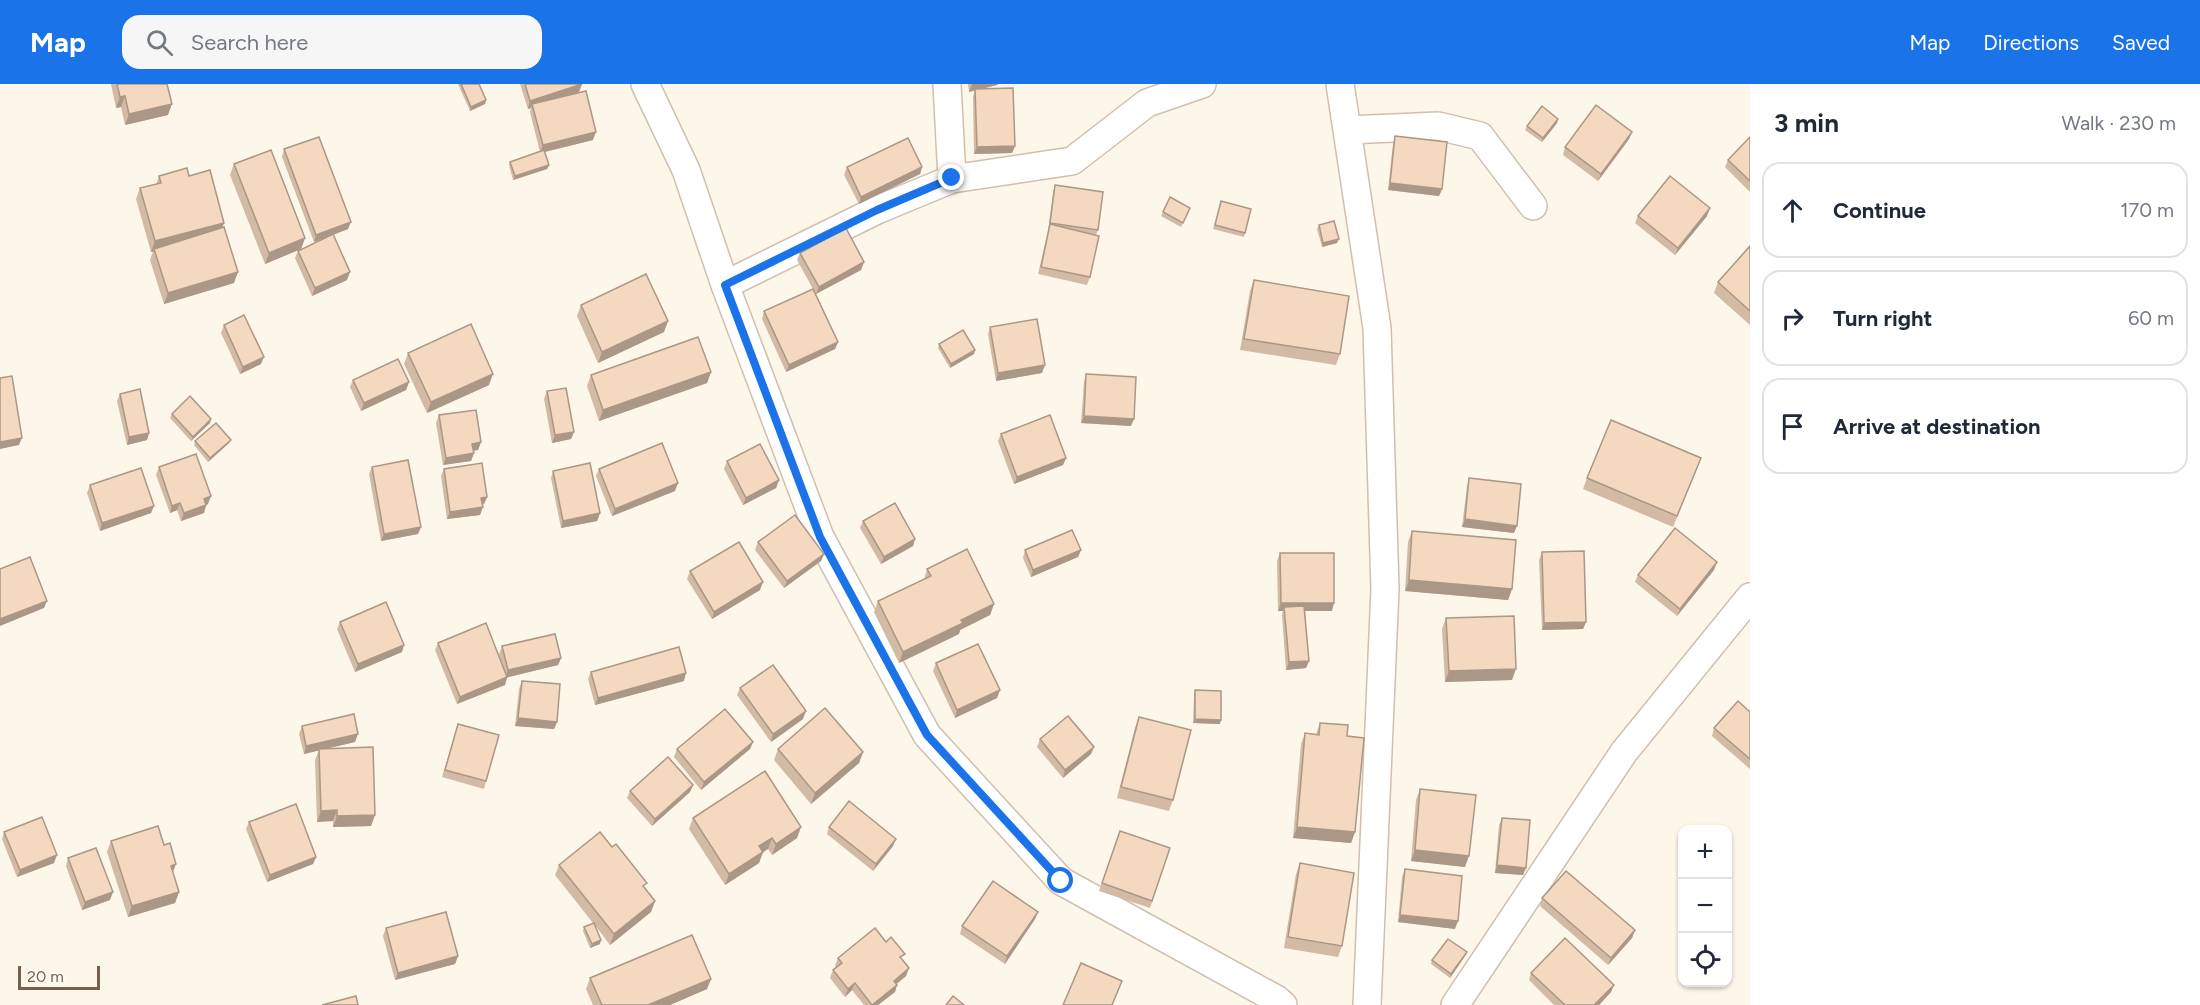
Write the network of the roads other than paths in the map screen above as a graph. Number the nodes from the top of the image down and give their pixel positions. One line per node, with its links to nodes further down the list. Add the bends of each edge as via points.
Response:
1 (645, 84): 8 (street, via 686,170)
2 (947, 84): 6 (street)
3 (1202, 84): 6 (street, via 1148,103 1072,161)
4 (1340, 84): 5 (street)
5 (1348, 130): 7 (street, via 1438,126 1480,136); 11 (street, via 1377,328 1385,589)
6 (952, 178): 8 (street, via 877,210)
7 (1533, 206)
8 (725, 285): 10 (street, via 820,537 927,735 1061,881)
9 (1750, 597): 12 (street, via 1624,752)
10 (1283, 1005)
11 (1367, 1005)
12 (1455, 1005)

